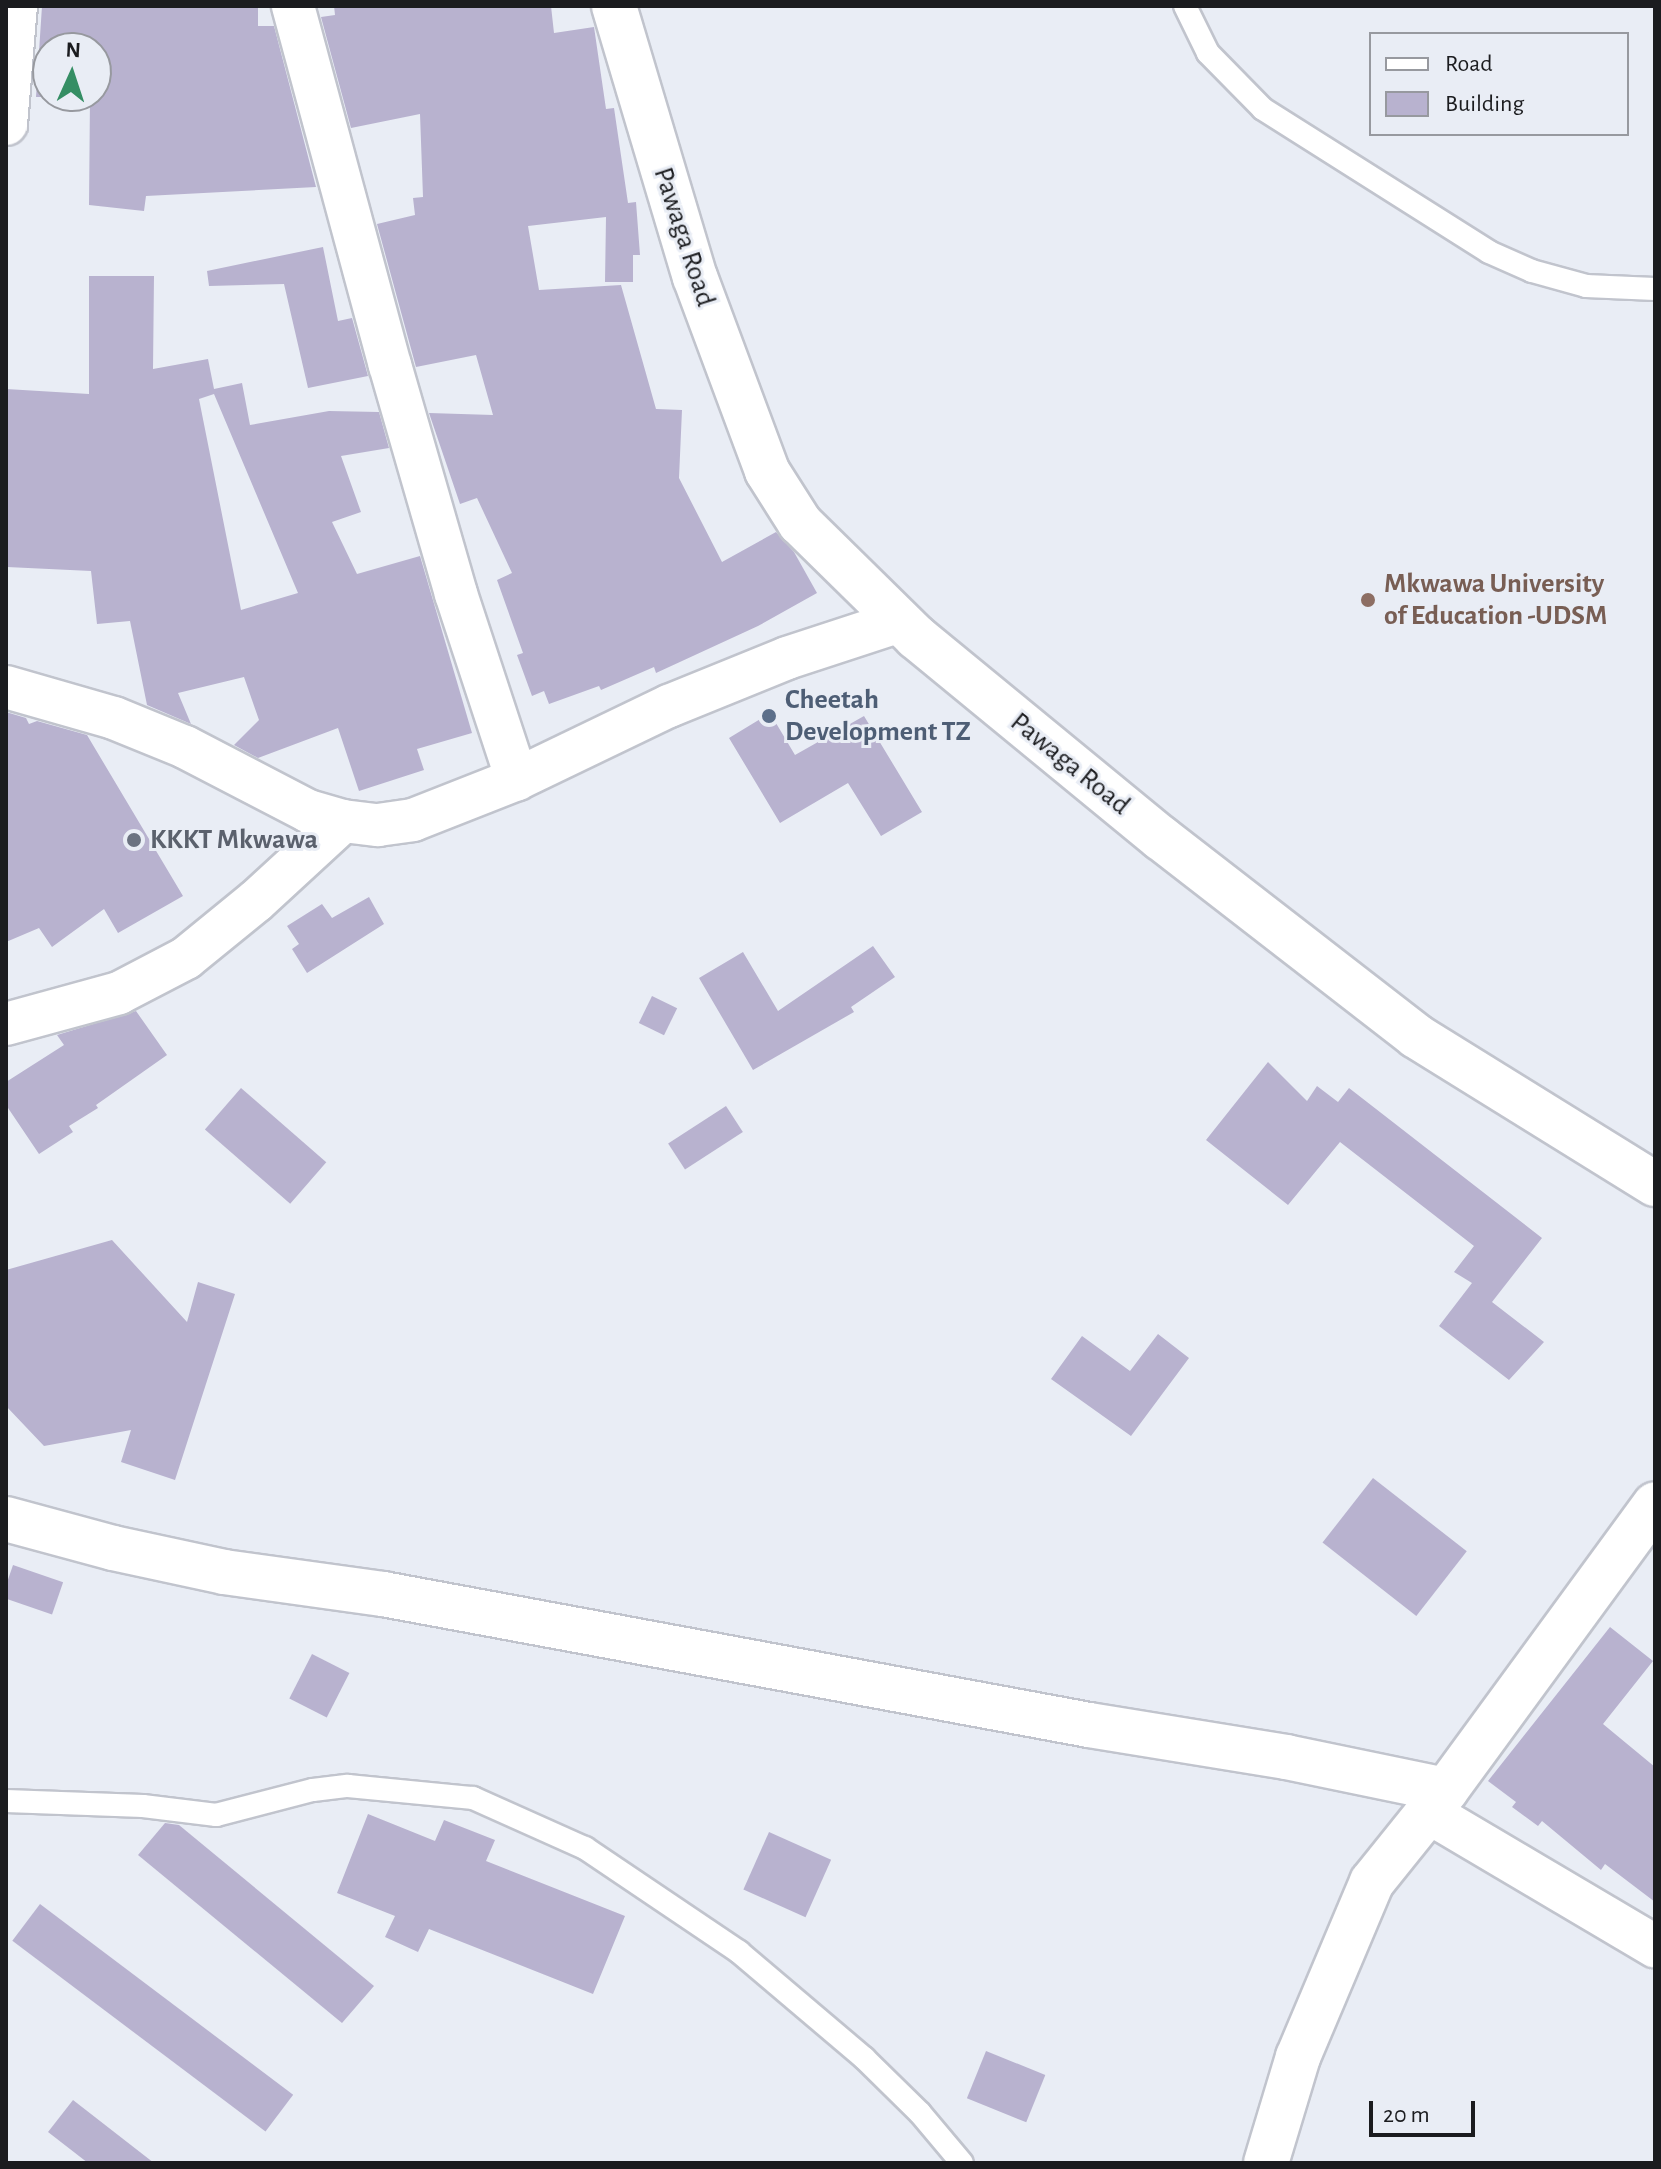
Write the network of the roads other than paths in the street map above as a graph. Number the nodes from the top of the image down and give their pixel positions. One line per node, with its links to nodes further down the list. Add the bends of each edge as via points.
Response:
1 (16, 6): 5 (street)
2 (293, 6): 9 (street, via 456,594)
3 (614, 6): 7 (street, Pawaga Road, via 695,277 767,471 800,523)
4 (1185, 6): 6 (lane, via 1208,53 1263,109 1489,252 1586,286)
5 (6, 124)
6 (1655, 289)
7 (900, 621): 9 (street, via 787,658 669,706); 12 (street, Pawaga Road, via 1161,838 1416,1036)
8 (6, 687): 10 (street, via 114,718 185,747 308,811)
9 (517, 779): 10 (street, via 413,820 378,825)
10 (343, 821): 11 (street, via 186,958 119,993)
11 (6, 1024)
12 (1655, 1184)
13 (1652, 1515): 16 (street)
14 (6, 1519): 16 (street, via 224,1572 398,1596 1286,1757)
15 (6, 1801): 18 (lane, via 143,1806 216,1815 348,1786 473,1798 585,1848 739,1952 864,2058)
16 (1437, 1801): 17 (street); 19 (street, via 1372,1882 1298,2057)
17 (1655, 1946)
18 (962, 2163)
19 (1266, 2163)

